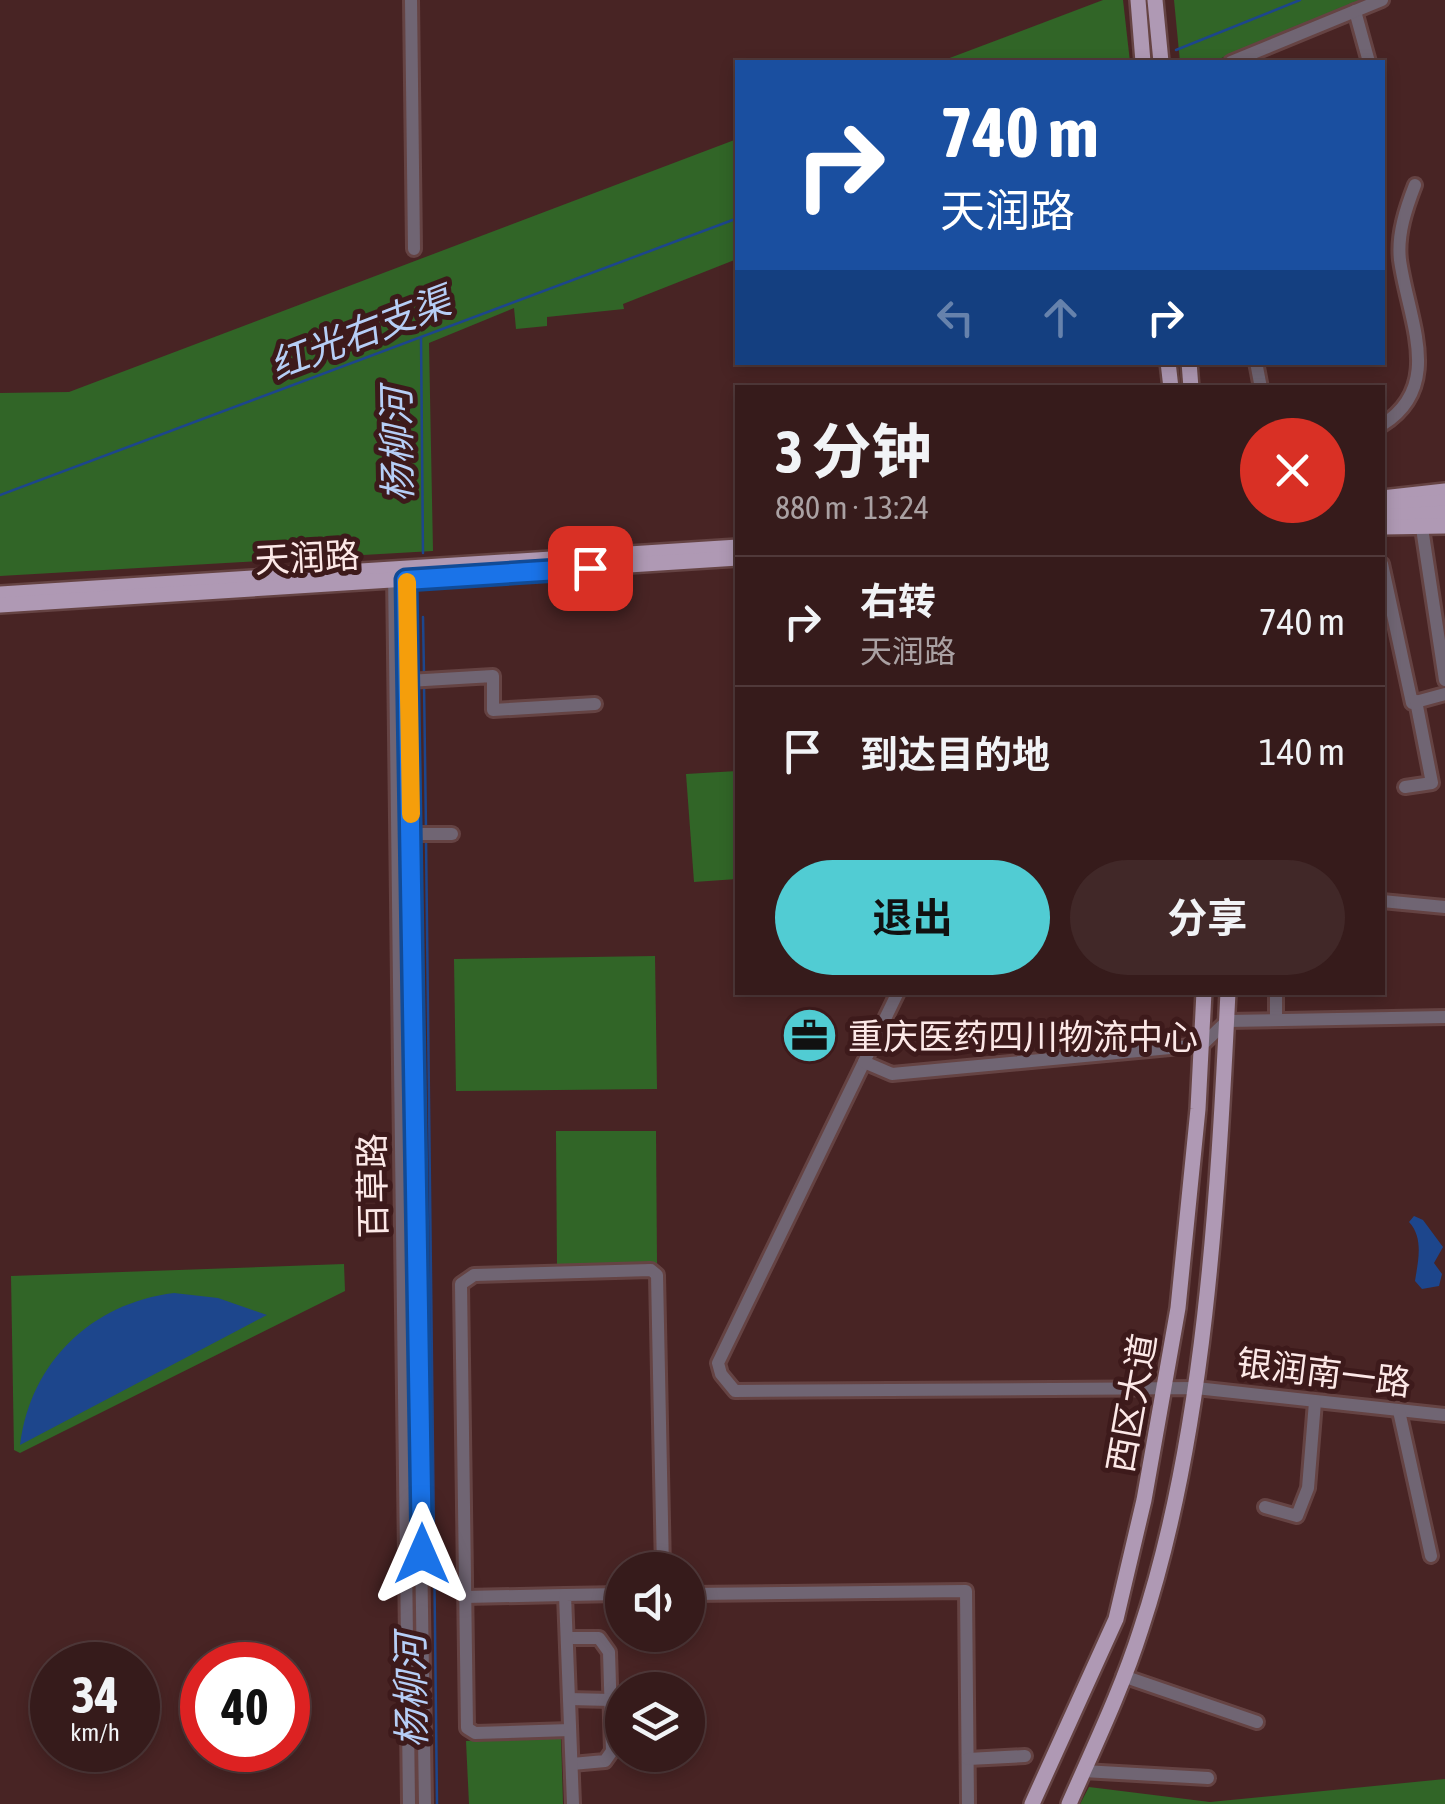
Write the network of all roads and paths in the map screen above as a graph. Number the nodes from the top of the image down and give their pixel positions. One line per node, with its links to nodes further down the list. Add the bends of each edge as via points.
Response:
1 (410, 0): 11 (street)
2 (1138, 0): 6 (main road)
3 (1155, 0): 7 (main road)
4 (1382, 0): 5 (street)
5 (1355, 11): 8 (street); 9 (street)
6 (1143, 60)
7 (1162, 60)
8 (1236, 60)
9 (1368, 60)
10 (1415, 184): 12 (street, via 1400,256 1427,344 1424,375 1413,401)
11 (414, 250)
12 (1385, 423)
13 (1445, 491): 14 (main road)
14 (1385, 498)
15 (1445, 502): 16 (main road)
16 (1385, 506)
17 (1445, 512): 18 (main road)
18 (1385, 517)
19 (1385, 526): 21 (main road)
20 (1445, 526): 21 (main road)
21 (1422, 528): 31 (street)
22 (735, 547): 24 (main road, 天润路)
23 (735, 558): 24 (main road, 天润路)
24 (400, 574): 27 (main road, 天润路); 32 (street, 百草路); 75 (street, 百草路)
25 (1385, 578): 34 (street)
26 (0, 584): 27 (main road, via 62,582)
27 (109, 592): 28 (main road, 天润路); 29 (main road, 天润路); 30 (main road, via 59,609)
28 (0, 594)
29 (0, 605)
30 (0, 613)
31 (1445, 680)
32 (419, 681): 35 (street, via 492,676 494,710); 37 (street, 百草路)
33 (1445, 694): 34 (street)
34 (1416, 702): 36 (street, via 1432,783)
35 (595, 704)
36 (1405, 787)
37 (421, 834): 38 (street); 76 (street, 百草路)
38 (452, 834)
39 (1385, 897): 40 (street)
40 (1445, 903)
41 (897, 995): 49 (street, 银润南一路)
42 (1204, 995): 48 (main road, 西区大道)
43 (1228, 995): 47 (main road, 西区大道)
44 (1276, 995): 46 (street)
45 (1445, 1017): 46 (street)
46 (1276, 1020): 47 (street)
47 (1227, 1022): 48 (street); 51 (main road, 西区大道)
48 (1202, 1045): 49 (street, via 892,1074); 50 (main road, 西区大道)
49 (864, 1062): 50 (street, 银润南一路, via 718,1362 721,1374 736,1390)
50 (1165, 1387): 51 (street, 银润南一路); 79 (main road, 西区大道, via 1116,1618)
51 (1196, 1388): 52 (street, 银润南一路); 64 (main road, 西区大道, via 1142,1629)
52 (1316, 1402): 53 (street, 银润南一路); 55 (street, via 1308,1488 1297,1516)
53 (1399, 1411): 54 (street, 银润南一路); 57 (street)
54 (1445, 1415)
55 (1265, 1507)
56 (663, 1552): 61 (street, via 656,1275 474,1275 461,1284)
57 (1431, 1556)
58 (605, 1594): 60 (street)
59 (705, 1594): 70 (street, via 966,1591)
60 (565, 1595): 61 (street); 62 (street)
61 (465, 1597): 68 (street, via 467,1728)
62 (567, 1638): 63 (street, via 599,1638 610,1652); 65 (street)
63 (610, 1672)
64 (1122, 1676): 67 (street); 73 (main road, 西区大道)
65 (569, 1700): 66 (street); 68 (street)
66 (605, 1700)
67 (1257, 1722)
68 (570, 1730): 72 (street)
69 (1025, 1756): 70 (street)
70 (968, 1759): 78 (street)
71 (605, 1762): 72 (street)
72 (572, 1764): 77 (street)
73 (1084, 1771): 74 (street); 80 (main road, 西区大道)
74 (1208, 1778)
75 (409, 1804)
76 (425, 1804)
77 (573, 1804)
78 (968, 1804)
79 (1032, 1804)
80 (1069, 1804)

